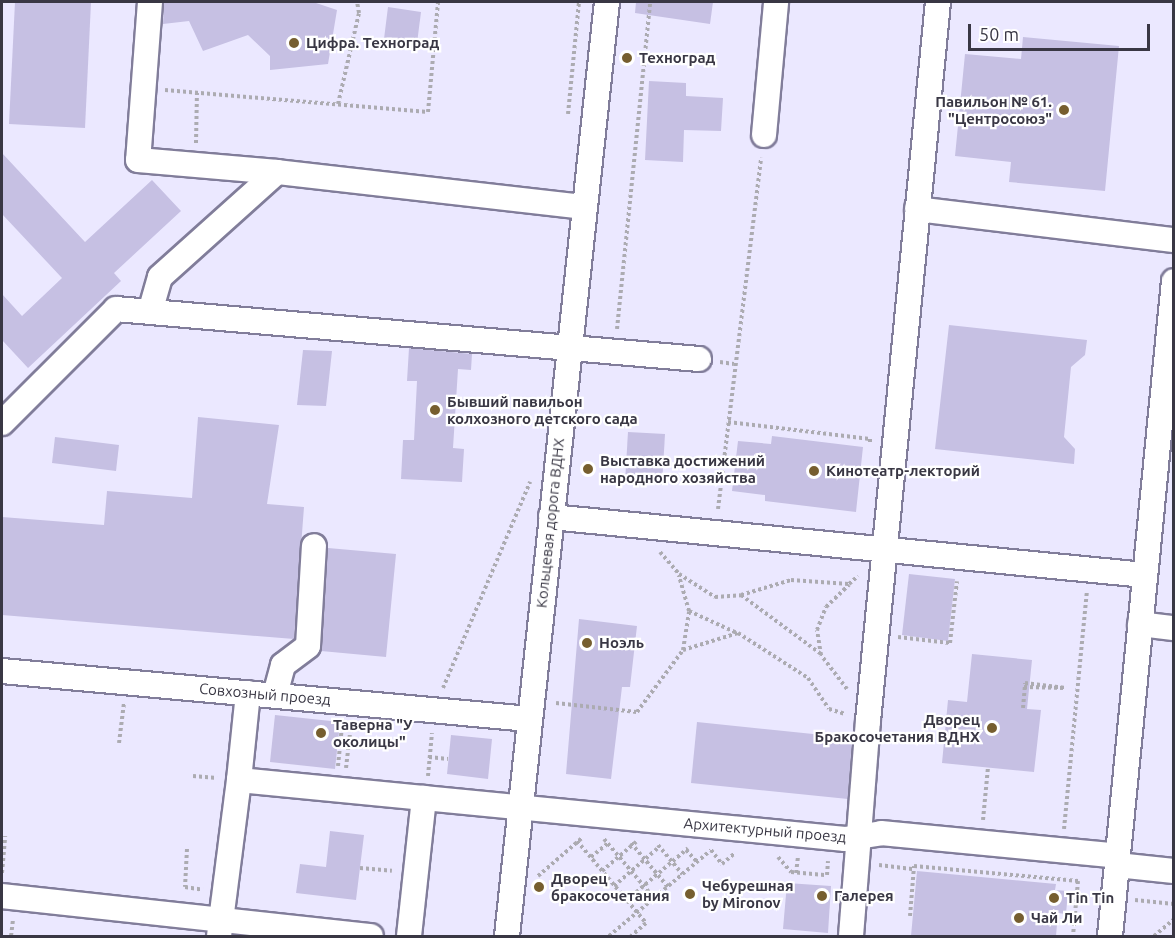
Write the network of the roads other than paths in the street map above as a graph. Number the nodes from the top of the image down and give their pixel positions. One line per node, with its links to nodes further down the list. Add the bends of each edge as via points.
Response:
1 (150, 2): 6 (street, via 138,160)
2 (607, 2): 7 (street, Кольцевая дорога ВДНХ)
3 (776, 2): 5 (street)
4 (938, 2): 8 (street)
5 (764, 135)
6 (277, 172): 7 (street); 11 (street, via 160,278)
7 (584, 207): 12 (street, Кольцевая дорога ВДНХ)
8 (918, 209): 9 (street); 17 (street)
9 (1173, 240)
10 (1173, 281): 18 (street)
11 (150, 312): 12 (street); 14 (street, via 116,309)
12 (568, 345): 13 (street); 15 (street, Кольцевая дорога ВДНХ)
13 (699, 359)
14 (2, 423)
15 (551, 517): 17 (street); 24 (street, Кольцевая дорога ВДНХ)
16 (314, 546): 23 (street, via 308,646 283,665)
17 (884, 549): 18 (street); 28 (street)
18 (1145, 575): 19 (street)
19 (1140, 624): 20 (street); 29 (street)
20 (1173, 628)
21 (2, 670): 22 (street, Совхозный проезд)
22 (248, 693): 23 (street, Совхозный проезд); 25 (street)
23 (275, 695): 24 (street, Совхозный проезд)
24 (529, 719): 27 (street, Кольцевая дорога ВДНХ)
25 (238, 780): 26 (street, Архитектурный проезд); 32 (street)
26 (425, 798): 27 (street, Архитектурный проезд); 34 (street)
27 (520, 807): 28 (street, Архитектурный проезд, via 845,839); 35 (street, Кольцевая дорога ВДНХ)
28 (861, 837): 29 (street, Архитектурный проезд, via 881,833 1062,851); 36 (street)
29 (1117, 861): 30 (street, Архитектурный проезд); 37 (street)
30 (1173, 871)
31 (2, 896): 32 (street)
32 (220, 927): 33 (street)
33 (371, 936)
34 (410, 936)
35 (507, 936)
36 (851, 936)
37 (1110, 936)

